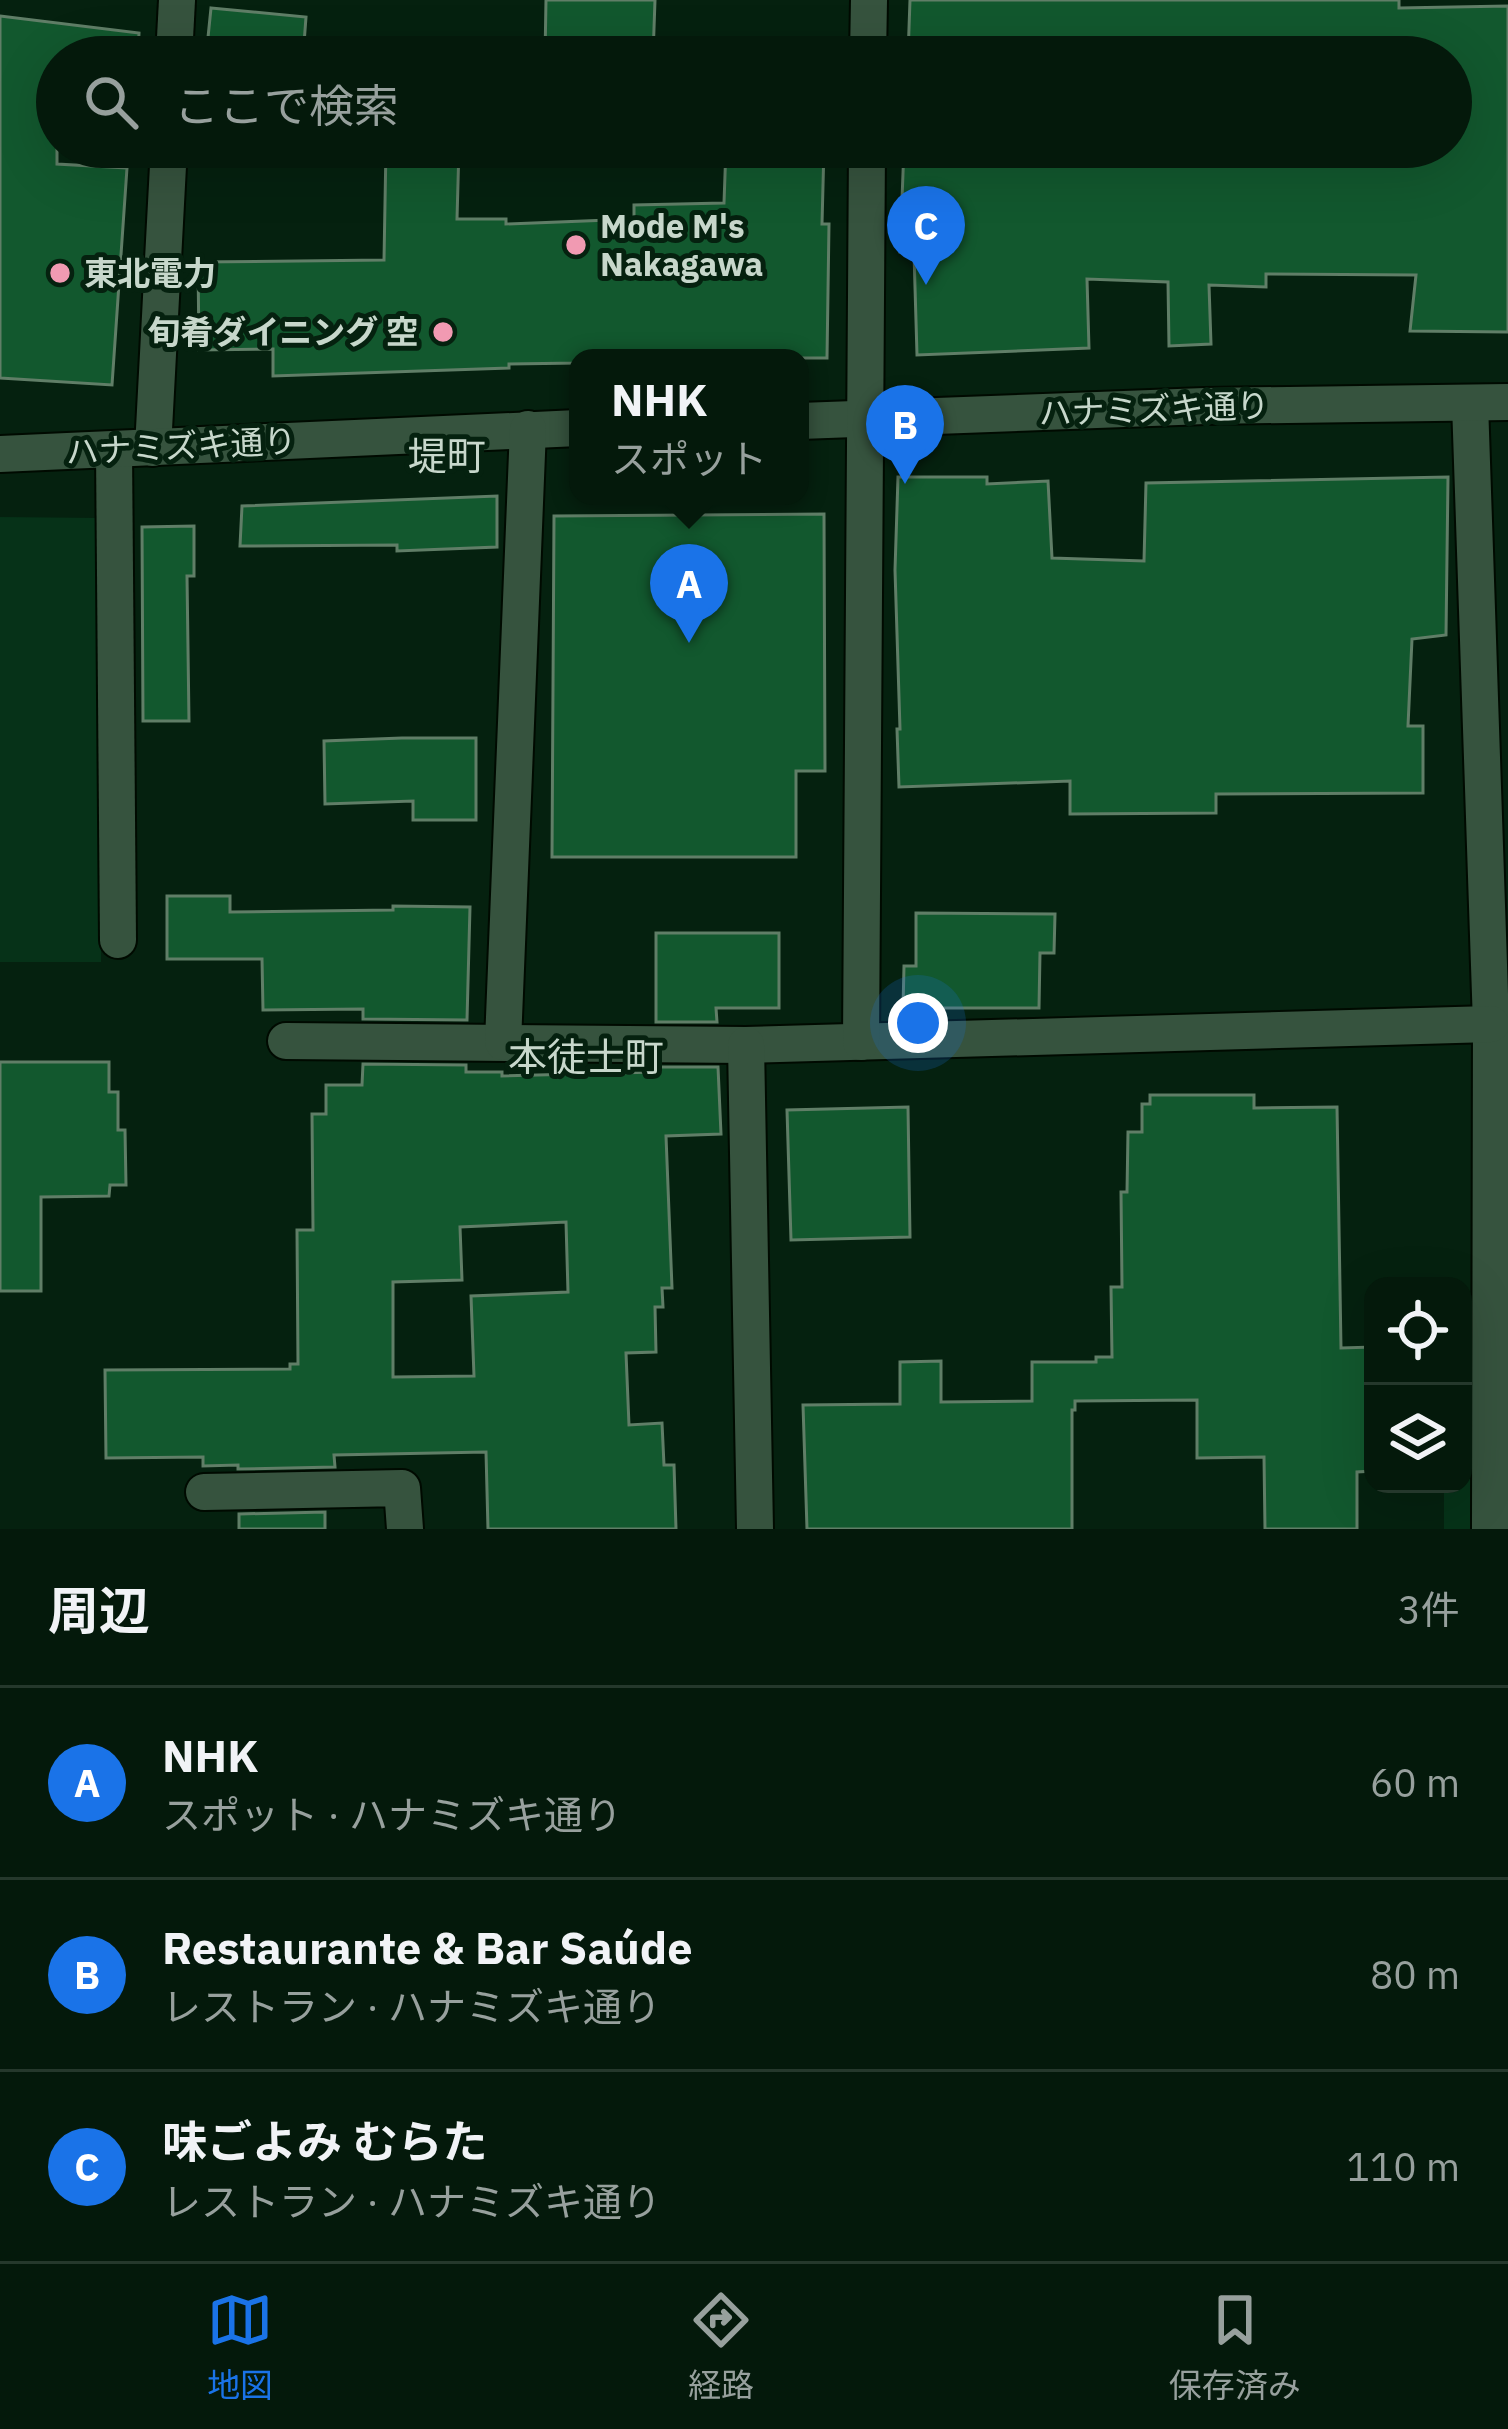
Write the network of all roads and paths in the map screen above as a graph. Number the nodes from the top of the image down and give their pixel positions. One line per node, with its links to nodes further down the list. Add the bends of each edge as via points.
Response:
1 (177, 0): 3 (street)
2 (868, 0): 4 (street)
3 (175, 36)
4 (868, 36)
5 (168, 168): 13 (street)
6 (867, 168): 9 (street)
7 (1508, 402): 8 (street, ハナミズキ通り)
8 (1470, 403): 9 (street, ハナミズキ通り); 17 (street)
9 (864, 418): 10 (street, ハナミズキ通り); 20 (street)
10 (809, 421)
11 (569, 428): 12 (street, ハナミズキ通り)
12 (528, 429): 13 (street, ハナミズキ通り); 19 (street)
13 (153, 448): 14 (street, ハナミズキ通り)
14 (114, 450): 15 (street, ハナミズキ通り); 16 (street)
15 (0, 454)
16 (118, 940)
17 (1491, 1024): 20 (street); 22 (street)
18 (286, 1041): 19 (street)
19 (503, 1042): 21 (street)
20 (861, 1042): 21 (street)
21 (746, 1045): 25 (street)
22 (1499, 1442): 26 (street)
23 (204, 1492): 24 (street, via 402,1488)
24 (405, 1529)
25 (755, 1529)
26 (1490, 1529)

